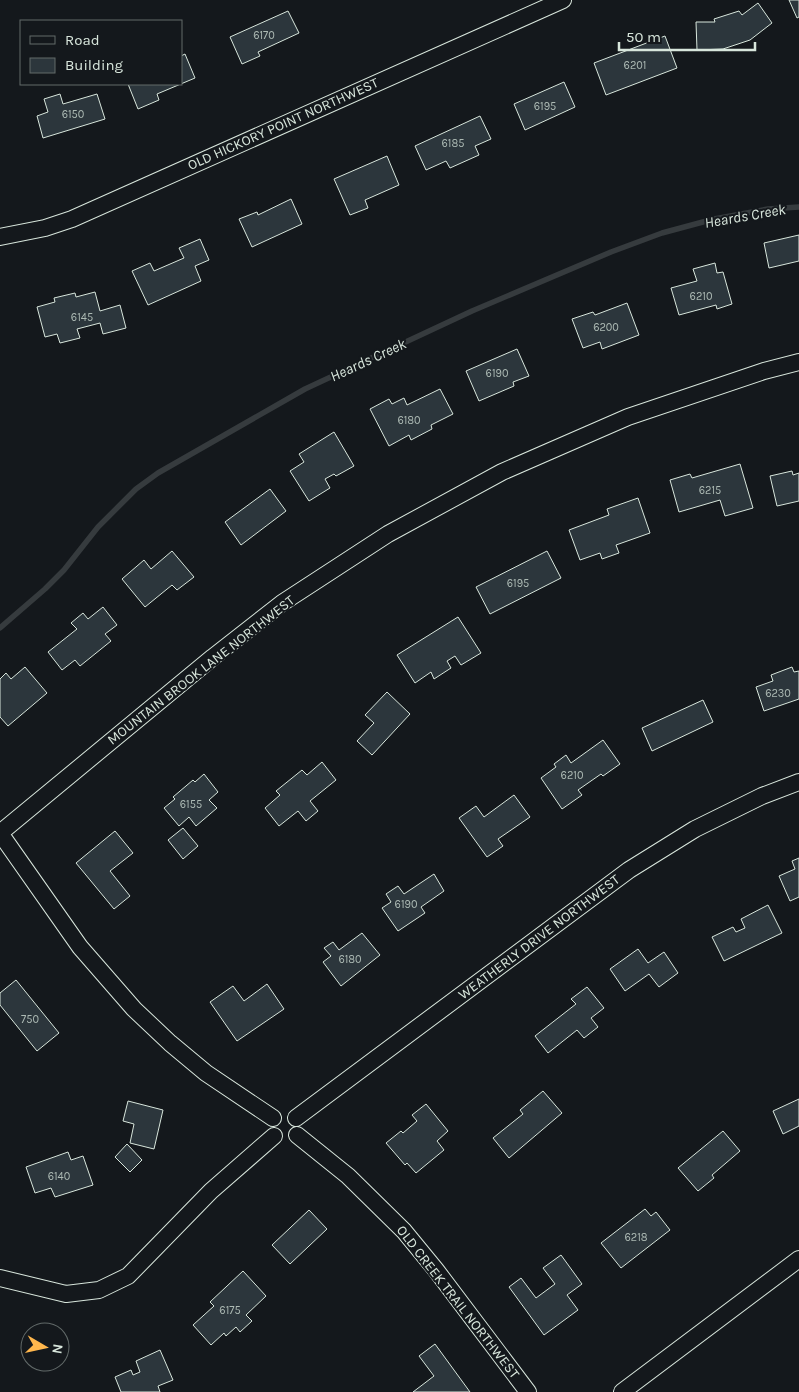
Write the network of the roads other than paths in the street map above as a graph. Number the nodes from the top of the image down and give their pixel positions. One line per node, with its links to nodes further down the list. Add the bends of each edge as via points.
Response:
1 (563, 0): 2 (street, OLD HICKORY POINT NORTHWEST, via 72,219)
2 (0, 237)
3 (799, 362): 5 (street, MOUNTAIN BROOK LANE NORTHWEST, via 628,417 502,472 388,534 282,604 213,657)
4 (799, 782): 7 (street, WEATHERLY DRIVE NORTHWEST, via 695,829 628,870)
5 (0, 833): 6 (street, via 80,947 134,1009 206,1073)
6 (273, 1118): 7 (street, via 282,1113); 8 (street, via 270,1127)
7 (296, 1118): 9 (street, via 300,1128)
8 (274, 1136): 9 (street, via 281,1141); 11 (street, via 211,1191 128,1276 99,1290 66,1294)
9 (297, 1136): 12 (street, OLD CREEK TRAIL NORTHWEST, via 348,1176 404,1231)
10 (799, 1259): 13 (street)
11 (0, 1278)
12 (528, 1392)
13 (622, 1392)

